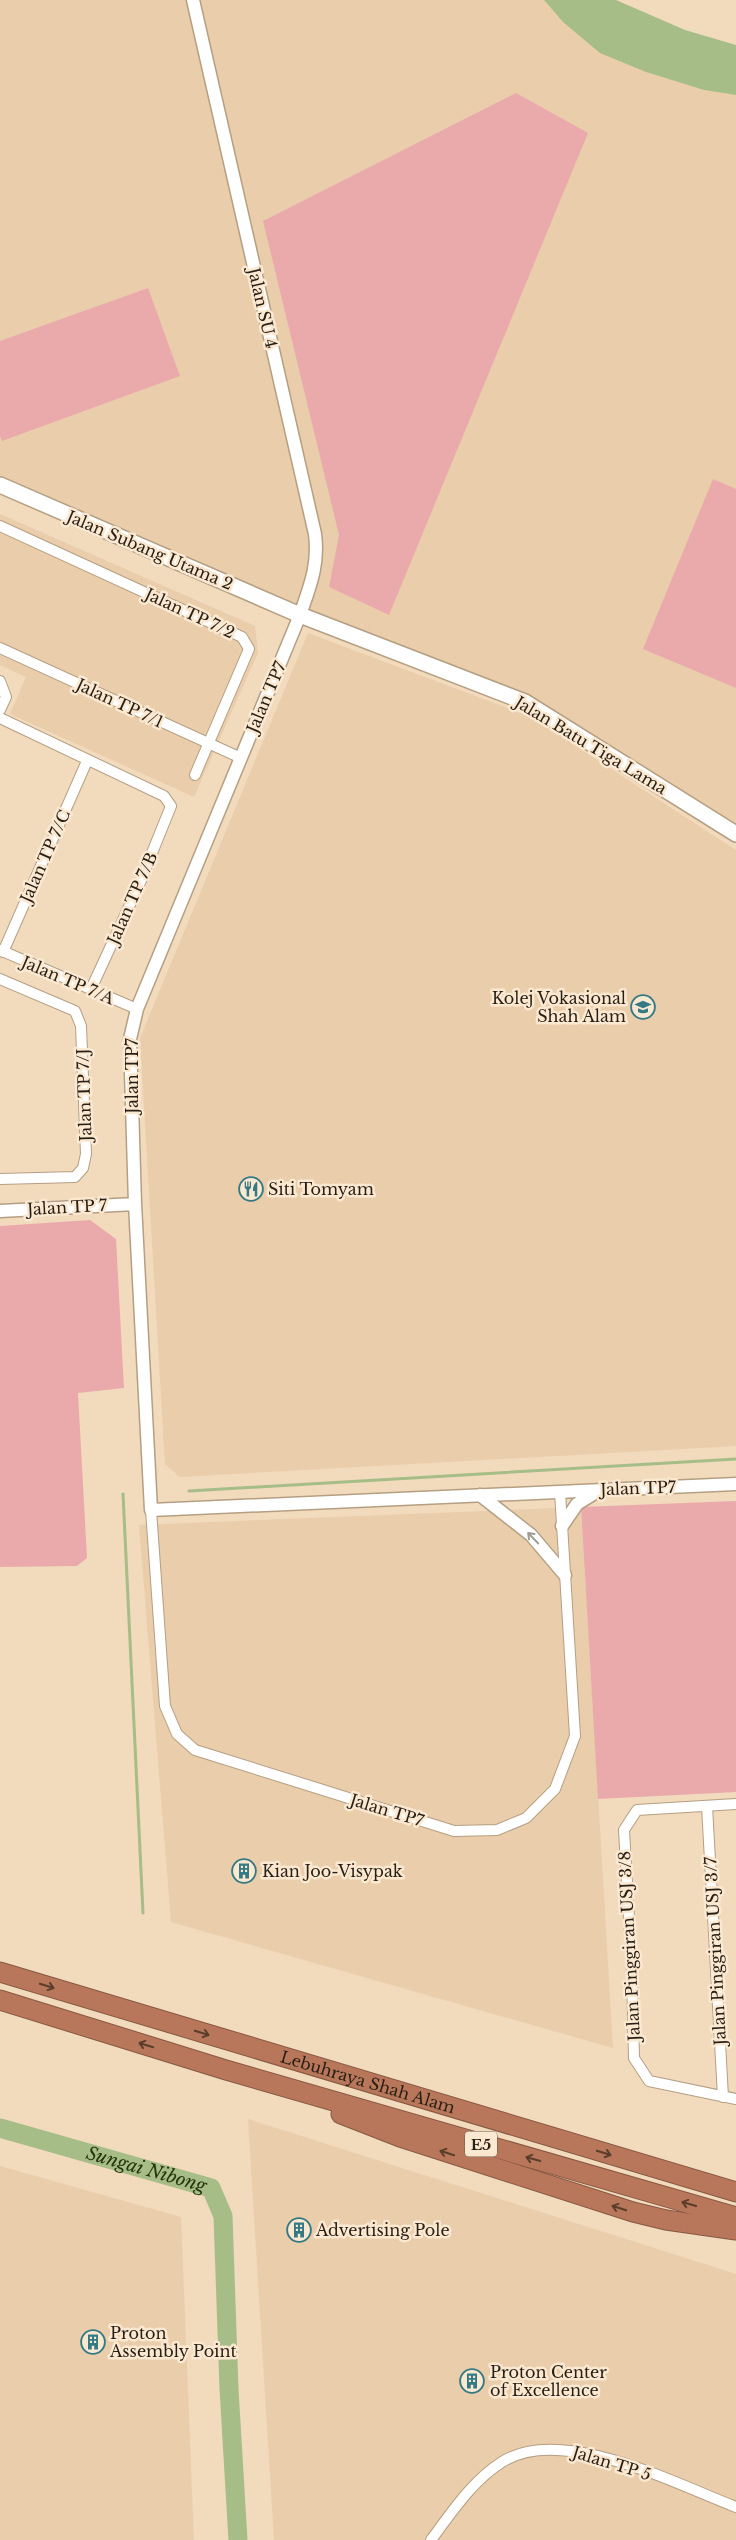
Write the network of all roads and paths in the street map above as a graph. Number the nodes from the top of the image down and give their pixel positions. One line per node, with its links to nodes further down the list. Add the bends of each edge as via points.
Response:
1 (193, 0): 4 (street, Jalan SU 4, via 315,534 316,569)
2 (0, 485): 4 (main road, Jalan Subang Utama 2)
3 (0, 526): 9 (street, Jalan TP 7/2, via 242,637 249,649)
4 (300, 615): 10 (street, Jalan TP7); 13 (main road, Jalan Batu Tiga Lama, via 525,702)
5 (0, 648): 9 (street, Jalan TP 7/1)
6 (0, 681): 7 (street, via 6,696)
7 (0, 710)
8 (0, 718): 11 (street)
9 (208, 743): 10 (street, Jalan TP 7/1); 12 (street, Jalan TP 7/2)
10 (241, 758): 17 (street, Jalan TP7)
11 (87, 761): 14 (street, Jalan TP 7/C); 16 (street, Jalan TP 7/B, via 164,796 171,806)
12 (195, 775)
13 (736, 834)
14 (2, 951): 16 (street, Jalan TP 7/A)
15 (0, 979): 18 (street, Jalan TP 7/J, via 75,1011 81,1026 86,1154 83,1168 75,1177)
16 (91, 989): 17 (street, Jalan TP 7/A)
17 (136, 1009): 19 (street, Jalan TP7, via 130,1039)
18 (0, 1179)
19 (135, 1204): 20 (street, Jalan TP 7); 25 (street, Jalan TP7)
20 (0, 1211)
21 (736, 1484): 22 (street, Jalan TP7)
22 (600, 1490): 23 (street, Jalan TP7); 26 (street, via 577,1504)
23 (560, 1492): 24 (street, Jalan TP7); 26 (street, Jalan TP7)
24 (480, 1495): 25 (street, Jalan TP7); 27 (street, one-way to 24, via 531,1535)
25 (151, 1510): 27 (street, Jalan TP7, via 165,1706 177,1734 195,1750 454,1831 497,1830 526,1818 555,1789 575,1736)
26 (562, 1526): 27 (street, Jalan TP7)
27 (565, 1574)
28 (736, 1804): 29 (street)
29 (707, 1806): 33 (street, Jalan Pinggiran USJ 3/7); 33 (street, Jalan Pinggiran USJ 3/8, via 637,1810 624,1830 634,2058 649,2081)
30 (0, 1972): 35 (highway, Lebuhraya Shah Alam / E5, one-way to 35)
31 (0, 2000): 32 (highway, Lebuhraya Shah Alam / E5, one-way to 31)
32 (226, 2070): 36 (highway, Lebuhraya Shah Alam / E5, one-way to 32); 37 (highway, one-way to 32, via 633,2212 400,2138 350,2117 279,2094)
33 (723, 2097): 34 (street)
34 (736, 2100)
35 (736, 2192)
36 (736, 2217)
37 (736, 2230)
38 (736, 2507): 39 (street, Jalan TP 5, via 620,2462 564,2449 546,2449 512,2456 486,2474 467,2492)
39 (431, 2540)

